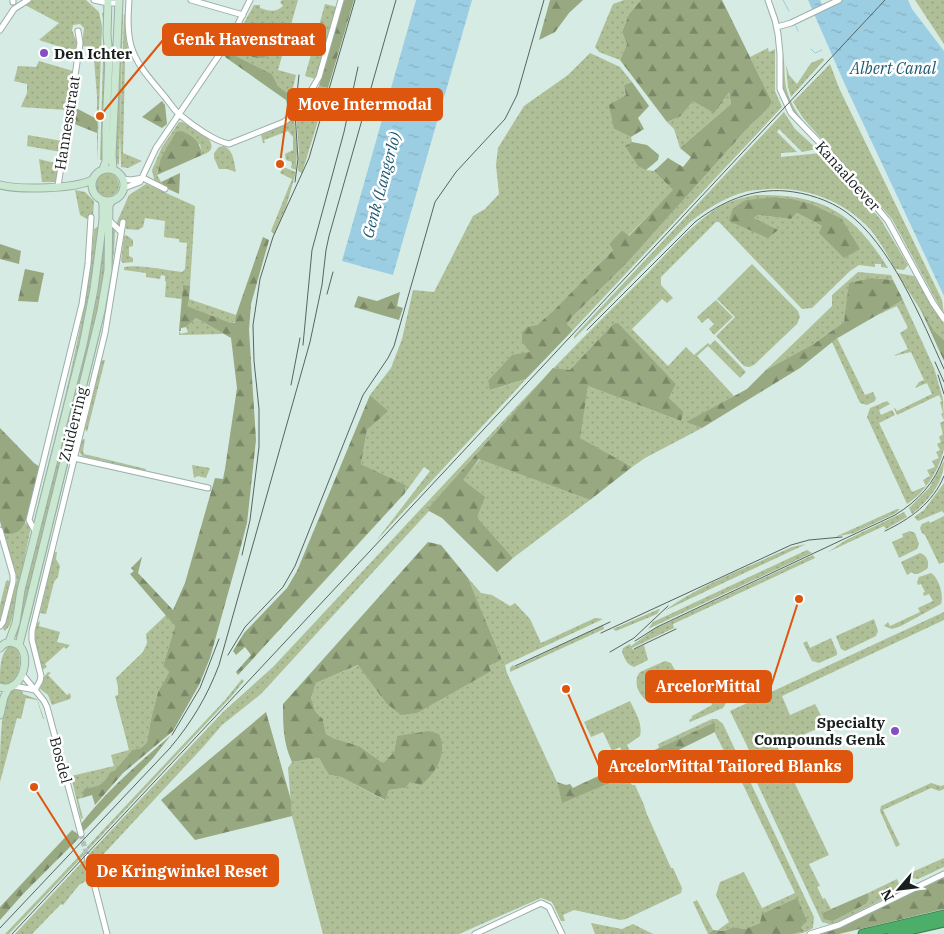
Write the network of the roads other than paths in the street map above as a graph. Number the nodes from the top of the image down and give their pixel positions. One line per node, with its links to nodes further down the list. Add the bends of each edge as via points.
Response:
1 (28, 0): 13 (street, via 14,9)
2 (94, 0): 10 (street)
3 (129, 0): 15 (street, via 128,32 136,59)
4 (191, 0): 11 (street)
5 (250, 0): 11 (street)
6 (341, 0): 15 (street, via 320,77 305,101 287,120 229,144)
7 (768, 0): 12 (street, Kanaaloever)
8 (838, 0): 12 (street)
9 (119, 1): 10 (street); 17 (main road)
10 (108, 2): 16 (main road, via 106,161)
11 (243, 15): 15 (street)
12 (777, 27): 34 (street, Kanaaloever, via 780,89 791,113 888,221)
13 (0, 30)
14 (78, 31): 22 (street, Hannesstraat, via 80,43)
15 (179, 114): 19 (street, via 156,148)
16 (103, 169): 17 (main road); 20 (main road)
17 (113, 169): 18 (main road)
18 (123, 178): 19 (street); 24 (main road)
19 (143, 178): 24 (street); 25 (street)
20 (92, 180): 23 (main road); 26 (main road)
21 (0, 185): 22 (main road)
22 (58, 186): 23 (main road)
23 (71, 186): 26 (main road)
24 (124, 188): 28 (main road)
25 (165, 189)
26 (92, 190): 27 (main road)
27 (102, 200): 28 (main road); 30 (main road, Zuiderring)
28 (112, 200): 30 (main road, Zuiderring)
29 (90, 216): 32 (street, Zuiderring)
30 (106, 219): 32 (street); 33 (street); 38 (main road, Zuiderring, via 83,345); 41 (main road, Zuiderring, via 108,270 101,311)
31 (123, 222): 33 (street, Zuiderring)
32 (90, 229): 38 (street, Zuiderring, via 80,311 29,520)
33 (121, 232): 35 (street, Zuiderring, via 105,333)
34 (944, 319)
35 (74, 458): 36 (street, Zuiderring); 46 (street, Zuiderring, via 32,631 41,676)
36 (208, 488)
37 (0, 530): 39 (street, via 13,582)
38 (36, 533): 40 (main road, Zuiderring)
39 (0, 626)
40 (9, 642): 41 (main road); 42 (main road)
41 (19, 645): 43 (main road, Zuiderring, via 24,655)
42 (0, 648)
43 (22, 674): 45 (main road); 46 (street, Bosdel)
44 (0, 688): 45 (main road)
45 (11, 688): 46 (street); 47 (main road, via 4,697)
46 (35, 690): 48 (street, Bosdel, via 47,707)
47 (0, 715)
48 (81, 834)
49 (87, 856): 53 (street)
50 (944, 874): 56 (street, via 839,925)
51 (944, 916): 57 (highway)
52 (944, 922): 58 (highway)
53 (107, 934)
54 (475, 934): 55 (street, via 541,903 549,907)
55 (562, 934)
56 (810, 934)
57 (863, 934)
58 (892, 934)

